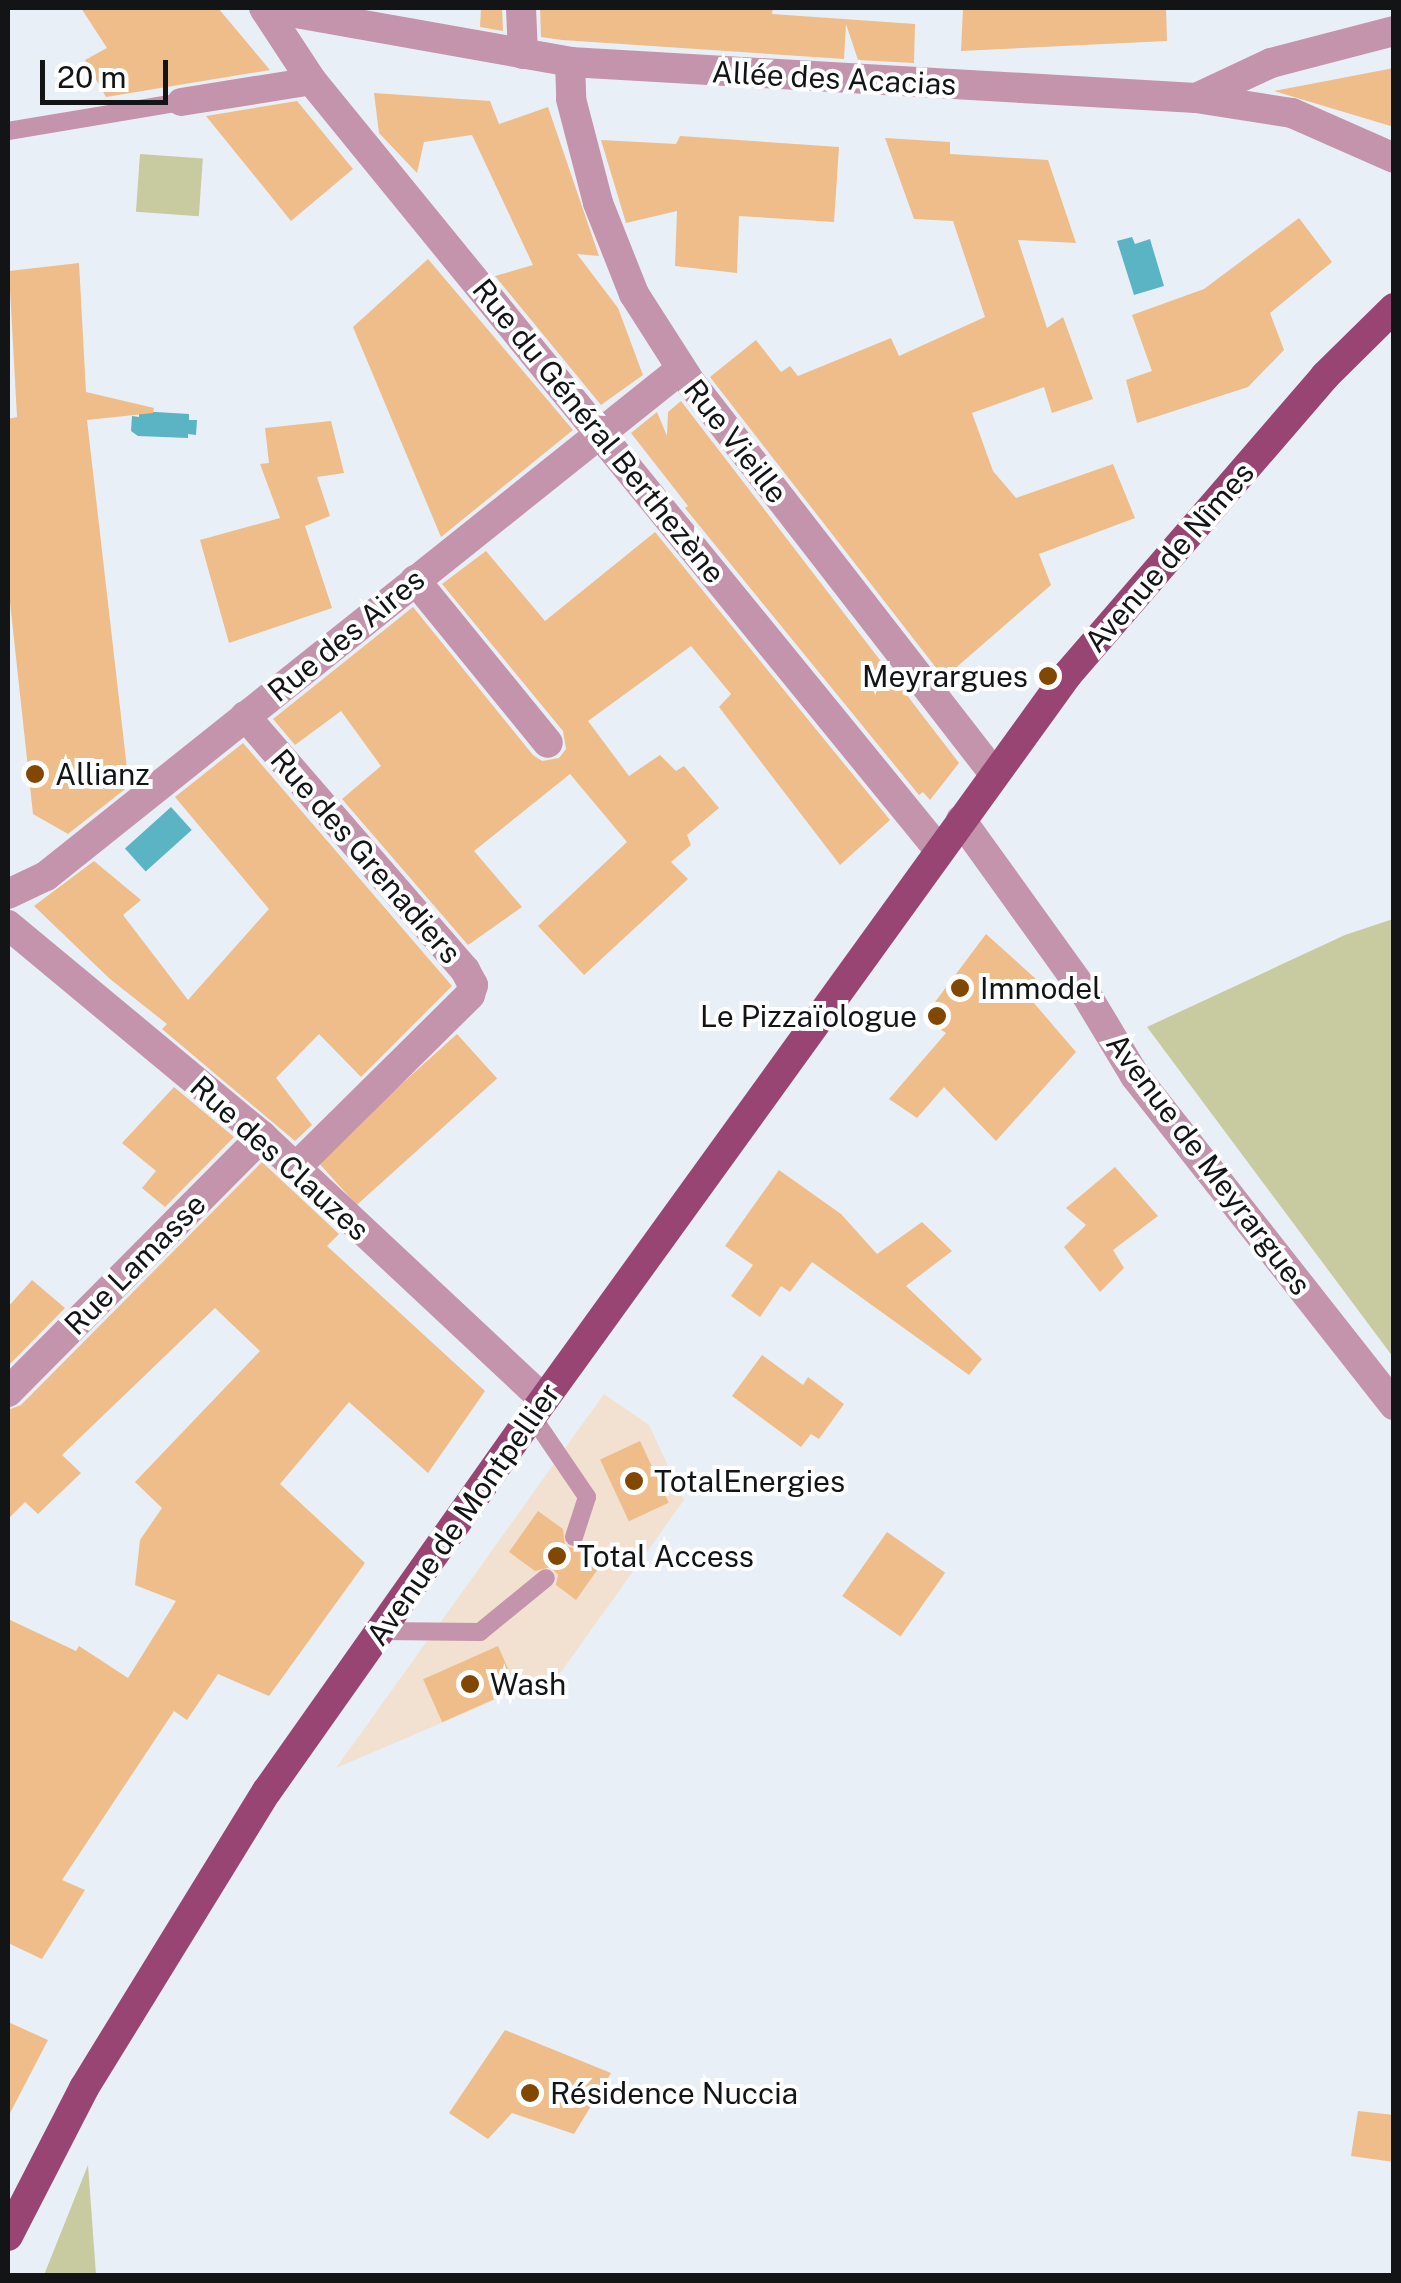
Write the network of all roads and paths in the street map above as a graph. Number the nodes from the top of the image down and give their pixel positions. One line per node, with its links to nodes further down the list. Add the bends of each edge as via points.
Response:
1 (266, 8): 4 (street, Allée des Acacias); 6 (street, Rue du Général Berthezène)
2 (520, 8): 4 (street)
3 (1394, 31): 7 (street, via 1271,63)
4 (523, 54): 5 (street, Allée des Acacias)
5 (570, 62): 7 (street, Allée des Acacias); 12 (street, Rue Vieille, via 571,99 598,203 634,294)
6 (312, 81): 8 (street); 13 (street, Rue du Général Berthezène)
7 (1196, 98): 10 (street, Allée des Acacias, via 1292,113)
8 (181, 102): 9 (lane)
9 (8, 131)
10 (1394, 158)
11 (1394, 308): 17 (main road, Avenue de Nîmes, via 1325,376 1068,674)
12 (681, 369): 13 (street, Rue des Aires); 17 (street, Rue Vieille)
13 (600, 431): 14 (street, Rue des Aires); 19 (street, Rue du Général Berthezène)
14 (415, 580): 15 (street, Rue des Aires); 16 (street)
15 (245, 716): 20 (street, Rue des Aires, via 46,876); 23 (street, Rue des Grenadiers, via 466,970 472,985 470,995)
16 (548, 743)
17 (994, 774): 18 (main road, Avenue de Nîmes)
18 (961, 820): 19 (main road, Avenue de Montpellier); 25 (street, Avenue de Meyrargues, via 1084,991 1135,1076)
19 (940, 850): 26 (main road, Avenue de Montpellier)
20 (8, 894)
21 (8, 925): 22 (street, Rue des Clauzes)
22 (262, 1136): 23 (street, Rue des Clauzes); 24 (street, Rue Lamasse)
23 (295, 1168): 26 (street, Rue des Clauzes)
24 (8, 1392)
25 (1394, 1405)
26 (538, 1408): 27 (lane, via 587,1498); 29 (main road, Avenue de Montpellier)
27 (574, 1537)
28 (546, 1578): 29 (lane, via 480,1632)
29 (380, 1631): 30 (main road, Avenue de Montpellier, via 267,1791 104,2055)
30 (8, 2236)

